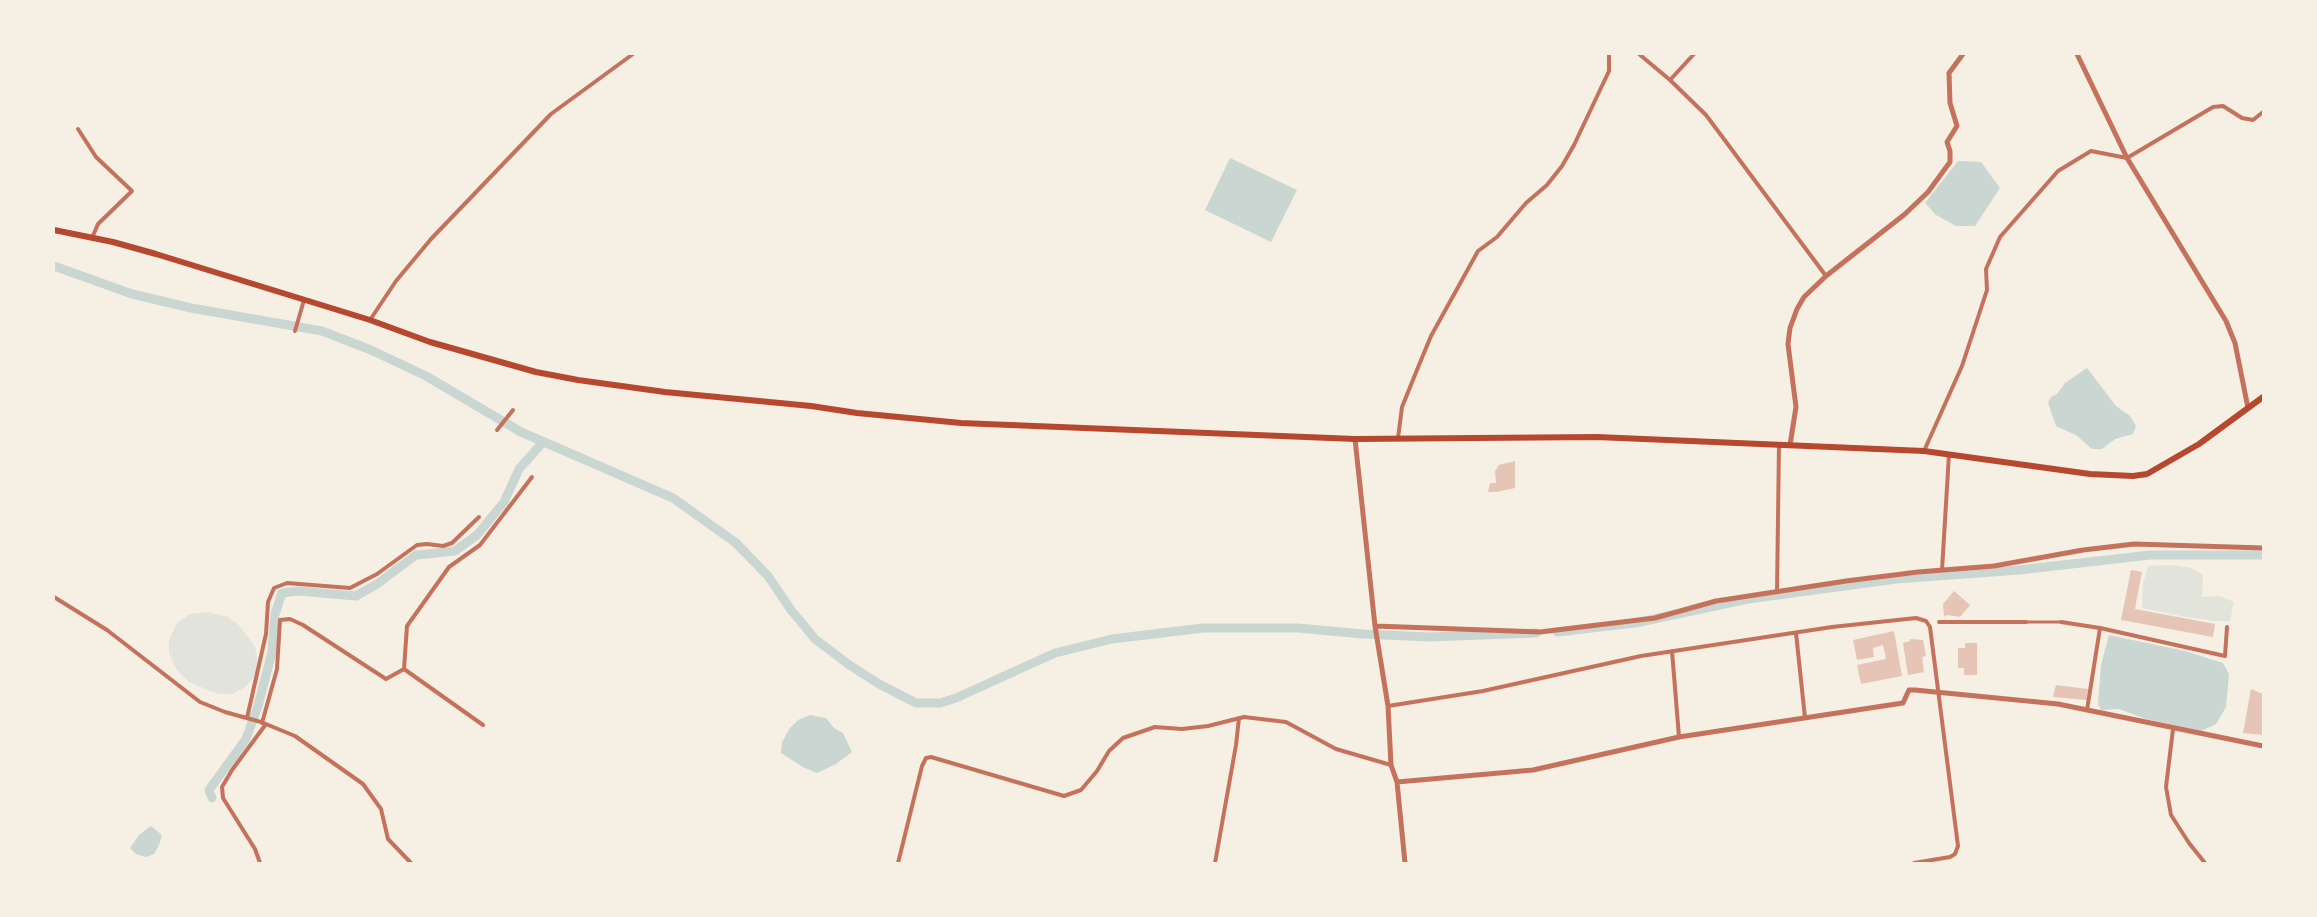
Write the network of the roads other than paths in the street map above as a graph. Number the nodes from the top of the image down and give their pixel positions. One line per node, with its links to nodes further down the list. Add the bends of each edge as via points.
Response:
1 (633, 54): 15 (street, via 551,114 431,239 396,281)
2 (1609, 54): 21 (street, via 1610,71 1562,166 1497,237 1478,251 1419,365 1402,407)
3 (1639, 54): 7 (street)
4 (1694, 54): 7 (street)
5 (1963, 54): 13 (street, via 1949,73 1950,102 1957,126 1947,142 1950,162 1928,192 1905,214)
6 (2077, 54): 10 (street)
7 (1670, 80): 13 (street, via 1706,115)
8 (2263, 112): 10 (street, via 2253,120 2242,118 2223,106 2213,107)
9 (78, 129): 12 (street, via 96,157 132,191 98,224)
10 (2127, 158): 18 (street, via 2226,321 2235,343); 25 (street, via 2091,151 2058,171 2000,237 1986,269 1987,290 1962,366)
11 (54, 230): 12 (main road)
12 (92, 238): 14 (main road, via 156,254)
13 (1826, 276): 24 (street, via 1804,297 1790,328 1788,344 1796,408)
14 (304, 300): 15 (main road); 16 (street)
15 (370, 320): 22 (main road, via 430,342 536,372 665,392 962,423)
16 (295, 331)
17 (2263, 397): 18 (main road)
18 (2248, 408): 26 (main road, via 2199,444 2147,474 2090,474)
19 (512, 410): 20 (street)
20 (496, 430)
21 (1398, 438): 22 (main road); 23 (main road, via 1597,437)
22 (1355, 439): 36 (street)
23 (1779, 444): 24 (main road); 31 (street)
24 (1790, 446): 25 (main road)
25 (1924, 451): 26 (main road)
26 (1950, 454): 30 (street)
27 (532, 477): 41 (street, via 480,545 449,567 407,626)
28 (478, 517): 45 (street, via 452,543 417,545 357,586 342,589 288,583 274,588 268,602 266,634)
29 (2263, 548): 30 (street, via 2134,544 1994,566)
30 (1942, 570): 31 (street)
31 (1777, 592): 36 (street, via 1716,601 1655,618 1540,632)
32 (54, 597): 45 (street, via 107,630 200,702)
33 (1939, 622): 34 (street)
34 (2026, 622): 35 (street)
35 (2061, 622): 38 (street)
36 (1375, 626): 43 (street)
37 (2227, 627): 38 (street, via 2225,656)
38 (2100, 628): 44 (street)
39 (1796, 633): 40 (street); 42 (street, via 1916,618 1926,622 1930,627); 47 (street)
40 (1672, 651): 43 (street, via 1483,691); 51 (street)
41 (404, 669): 48 (street, via 386,679 303,625 290,619 280,620 277,669); 49 (street)
42 (1937, 692): 44 (street, via 2058,704); 47 (street, via 1910,690 1903,703); 55 (street, via 1958,846 1955,854)
43 (1388, 706): 53 (street)
44 (2087, 710): 50 (street)
45 (246, 718): 48 (street)
46 (1239, 718): 53 (street, via 1286,722 1336,749); 58 (street, via 1182,729 1155,727 1123,738 1109,750 1081,790 1064,796 926,758); 59 (street)
47 (1805, 718): 51 (street)
48 (263, 723): 56 (street, via 222,787 223,798 255,849); 57 (street, via 295,736 362,784 381,809 388,839)
49 (483, 725)
50 (2173, 729): 52 (street); 62 (street, via 2166,787 2171,815)
51 (1679, 737): 54 (street, via 1533,770)
52 (2263, 746)
53 (1391, 765): 54 (street)
54 (1397, 782): 60 (street)
55 (1936, 861): 61 (street)
56 (260, 863)
57 (411, 863)
58 (898, 863)
59 (1215, 863)
60 (1405, 863)
61 (1914, 863)
62 (2205, 863)

